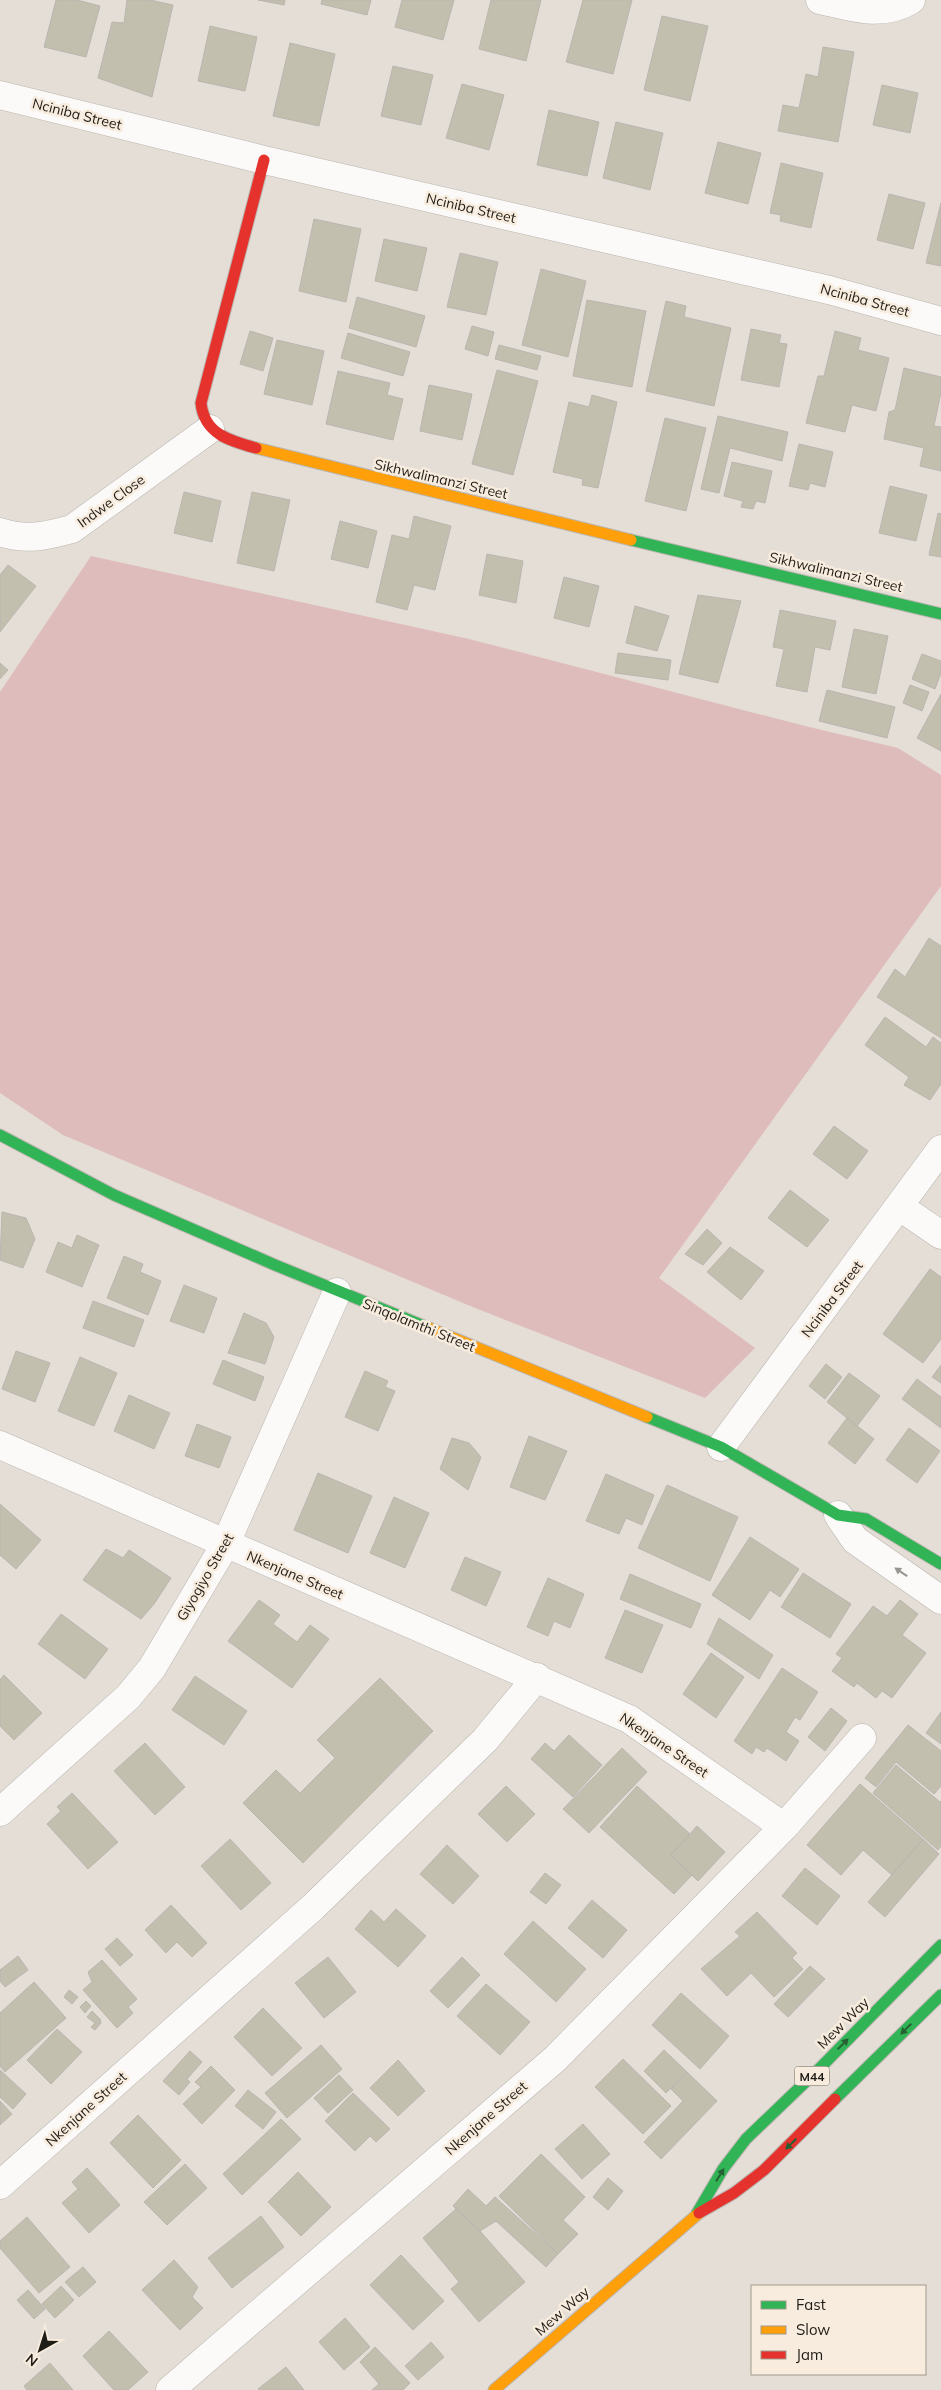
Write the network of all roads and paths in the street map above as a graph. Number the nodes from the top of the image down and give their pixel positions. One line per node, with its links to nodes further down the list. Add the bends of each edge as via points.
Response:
1 (820, 0): 2 (street, via 865,10 884,10)
2 (911, 0)
3 (0, 94): 4 (street, Nciniba Street)
4 (264, 160): 5 (street, Nciniba Street, via 829,290); 6 (street, via 201,403 203,419)
5 (941, 321)
6 (210, 429): 7 (street, Indwe Close, via 72,529 29,538); 8 (street, Sikhwalimanzi Street, via 232,442 329,468)
7 (0, 532)
8 (941, 614)
9 (0, 1135): 13 (street, Sinqolamthi Street, via 114,1195)
10 (941, 1149): 11 (street, Nciniba Street)
11 (900, 1207): 12 (street); 15 (street, Nciniba Street)
12 (941, 1235)
13 (337, 1292): 15 (street, Sinqolamthi Street); 17 (street, Giyogiyo Street)
14 (0, 1445): 17 (street, Nkenjane Street)
15 (721, 1447): 16 (street, Sinqolamthi Street)
16 (838, 1515): 18 (street, Sinqolamthi Street, via 866,1519); 19 (street, Sinqolamthi Street, one-way to 16, via 855,1540)
17 (225, 1545): 20 (street, Nkenjane Street); 22 (street, Giyogiyo Street, via 152,1668 128,1697)
18 (941, 1564)
19 (941, 1600)
20 (537, 1677): 23 (street, Nkenjane Street, via 629,1719); 26 (street, Nkenjane Street, via 485,1740 313,1907)
21 (862, 1738): 23 (street, Nkenjane Street)
22 (0, 1812)
23 (784, 1827): 28 (street, Nkenjane Street, via 555,2060)
24 (941, 1945): 27 (street, Mew Way / M44, one-way to 24, via 746,2139)
25 (941, 1995): 27 (street, Mew Way / M44, one-way to 27, via 764,2170 734,2193)
26 (0, 2185)
27 (694, 2216): 29 (street, Mew Way / M44)
28 (170, 2390)
29 (494, 2390)

